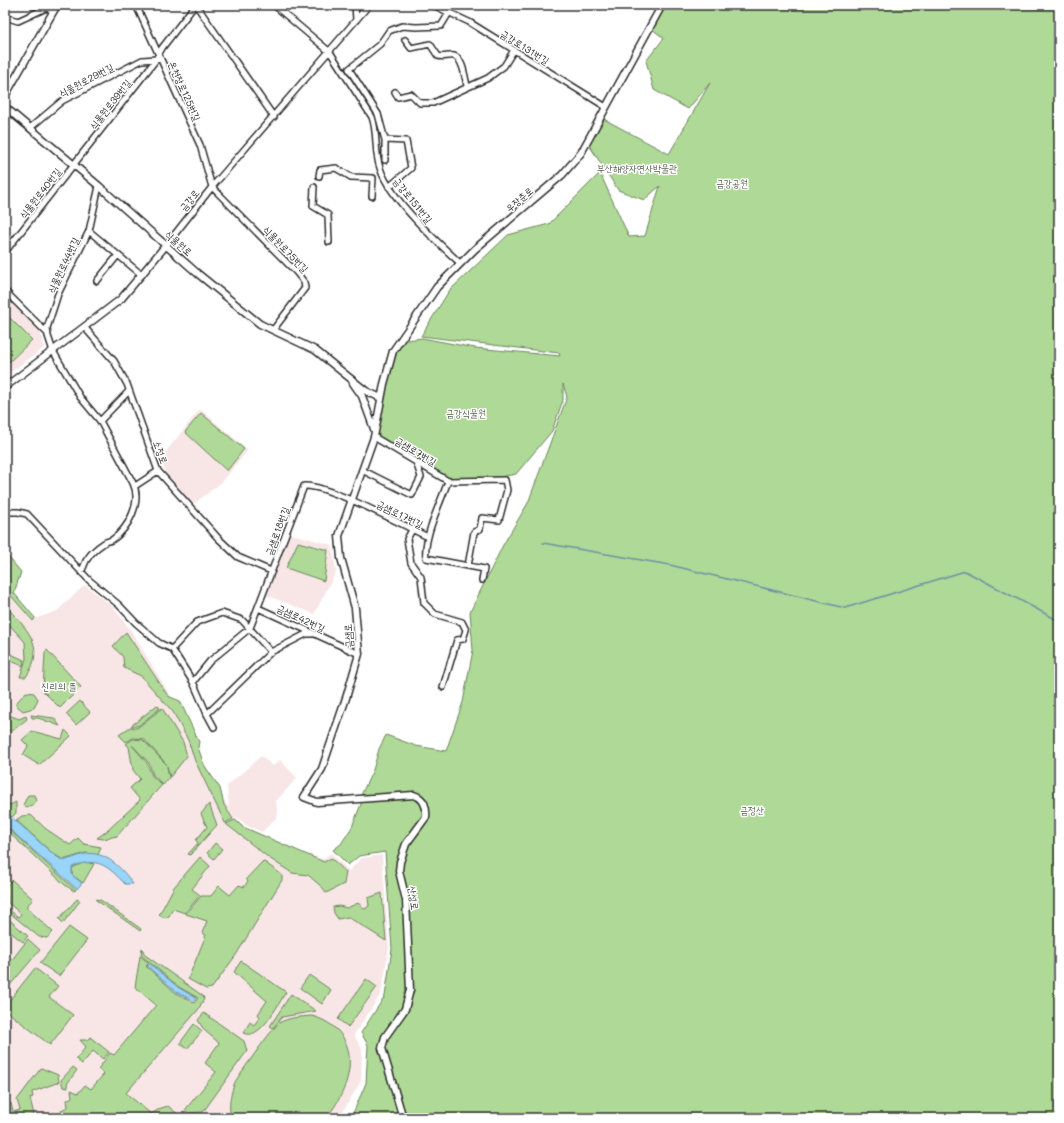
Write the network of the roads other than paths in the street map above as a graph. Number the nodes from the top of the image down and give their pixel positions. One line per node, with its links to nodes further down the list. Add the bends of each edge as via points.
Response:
1 (136, 5): 15 (street, 온천장로125번길)
2 (196, 5): 15 (street, 식물원로39번길); 21 (street)
3 (274, 5): 14 (street, 금강로151번길)
4 (355, 5): 11 (street)
5 (369, 5): 11 (street, 금강로)
6 (433, 5): 9 (street, 금강로131번길)
7 (662, 5): 20 (main road, 우장춘로)
8 (55, 8): 10 (street, via 46,8 18,21); 18 (main road)
9 (449, 13): 13 (street, 금강로131번길); 23 (street, via 441,26 402,26 389,32 380,44 349,68 378,114)
10 (5, 17)
11 (356, 20): 14 (street, 금강로)
12 (405, 40): 16 (street, via 411,48 430,44 438,56 457,58)
13 (514, 50): 16 (street, via 504,66 488,78); 20 (street, 금강로131번길)
14 (330, 52): 21 (street, 금강로); 30 (street, 금강로151번길, via 372,117 376,127 379,166)
15 (157, 57): 22 (street, 식물원로29번길, via 142,60 62,101); 25 (street, 식물원로39번길); 28 (street, 온천장로125번길, via 200,145)
16 (467, 86): 17 (street, via 433,103 420,103 411,94 398,97)
17 (395, 92)
18 (5, 96)
19 (5, 107): 22 (main road, 식물원로)
20 (606, 107): 37 (main road, 우장춘로, via 581,153 562,175)
21 (274, 117): 28 (street, 금강로)
22 (30, 128): 25 (main road, 식물원로)
23 (386, 140): 24 (street); 30 (street, via 406,142 411,168)
24 (385, 160)
25 (74, 164): 27 (main road, 식물원로); 35 (street, 식물원로40번길)
26 (319, 176): 31 (street, via 320,170 331,167 351,177 373,178)
27 (99, 186): 32 (street, 식물원로44번길); 34 (main road, 식물원로)
28 (212, 187): 34 (street, 금강로); 42 (street, 식물원로75번길, via 304,282 305,288)
29 (314, 187): 33 (street, via 313,206 328,215)
30 (389, 187): 37 (street, 금강로151번길, via 428,234)
31 (372, 196)
32 (88, 231): 36 (street); 43 (street, 식물원로44번길, via 58,294)
33 (329, 242)
34 (166, 244): 38 (main road, 금강로); 42 (main road, 식물원로, via 260,324)
35 (5, 252)
36 (118, 255): 38 (street); 39 (street)
37 (460, 264): 48 (main road, 우장춘로, via 437,287 392,351)
38 (142, 275): 41 (main road, 금강로, via 121,299)
39 (97, 281)
40 (5, 291): 43 (street)
41 (85, 328): 44 (main road, 금강로); 47 (street, 소정로, via 114,361)
42 (273, 330): 45 (main road, 식물원로, via 315,350)
43 (47, 333): 44 (street)
44 (53, 351): 46 (main road, 금강로); 49 (street, via 80,397)
45 (350, 378): 48 (main road, 식물원로, via 366,391); 50 (main road, 식물원로, via 362,396)
46 (5, 387)
47 (129, 391): 49 (street); 53 (street, 소정로)
48 (381, 398): 50 (main road, 금샘로)
49 (100, 421): 55 (street)
50 (374, 434): 51 (street, 금샘로7번길); 52 (main road, 금샘로)
51 (416, 462): 52 (street, via 421,477 412,495); 54 (street, 금샘로7번길)
52 (362, 470): 56 (main road, 금샘로)
53 (158, 471): 55 (street); 62 (street, 소정로, via 238,557)
54 (448, 481): 59 (street); 60 (street, via 505,480 507,490 499,520 482,518 480,529 474,532)
55 (135, 486): 61 (street, via 132,518 112,540 104,542 86,559)
56 (350, 500): 58 (street, 금샘로17번길); 62 (street, 금샘로18번길, via 311,485 304,486); 69 (main road, 금샘로, via 339,536 341,558 355,608)
57 (5, 512): 61 (street, via 27,514)
58 (412, 530): 59 (street, 금샘로17번길); 71 (street, via 407,539 408,547 411,563 421,577 424,603 435,614 462,622 466,630 463,639 457,640)
59 (428, 537): 60 (street, 금샘로17번길, via 426,558)
60 (468, 566): 63 (street, 금샘로17번길, via 484,569)
61 (81, 571): 67 (street, via 146,633)
62 (271, 571): 64 (street, 금샘로18번길)
63 (482, 580)
64 (258, 608): 65 (street, 금샘로18번길); 66 (street, 금샘로42번길)
65 (250, 628): 67 (street, via 242,620 222,613 197,622); 68 (street); 70 (street, 금샘로18번길, via 210,661)
66 (313, 634): 68 (street, via 306,634); 69 (street, 금샘로42번길)
67 (172, 649): 70 (street)
68 (271, 652): 72 (street)
69 (359, 654): 74 (main road, 금샘로, via 322,769)
70 (193, 682): 72 (street)
71 (443, 687)
72 (207, 714): 73 (street)
73 (214, 727)
74 (304, 797): 75 (main road, 산성로, via 317,802 414,795 424,802 426,817 406,844 399,867 406,900 409,992 405,1009 385,1037 382,1048)
75 (403, 1118)

